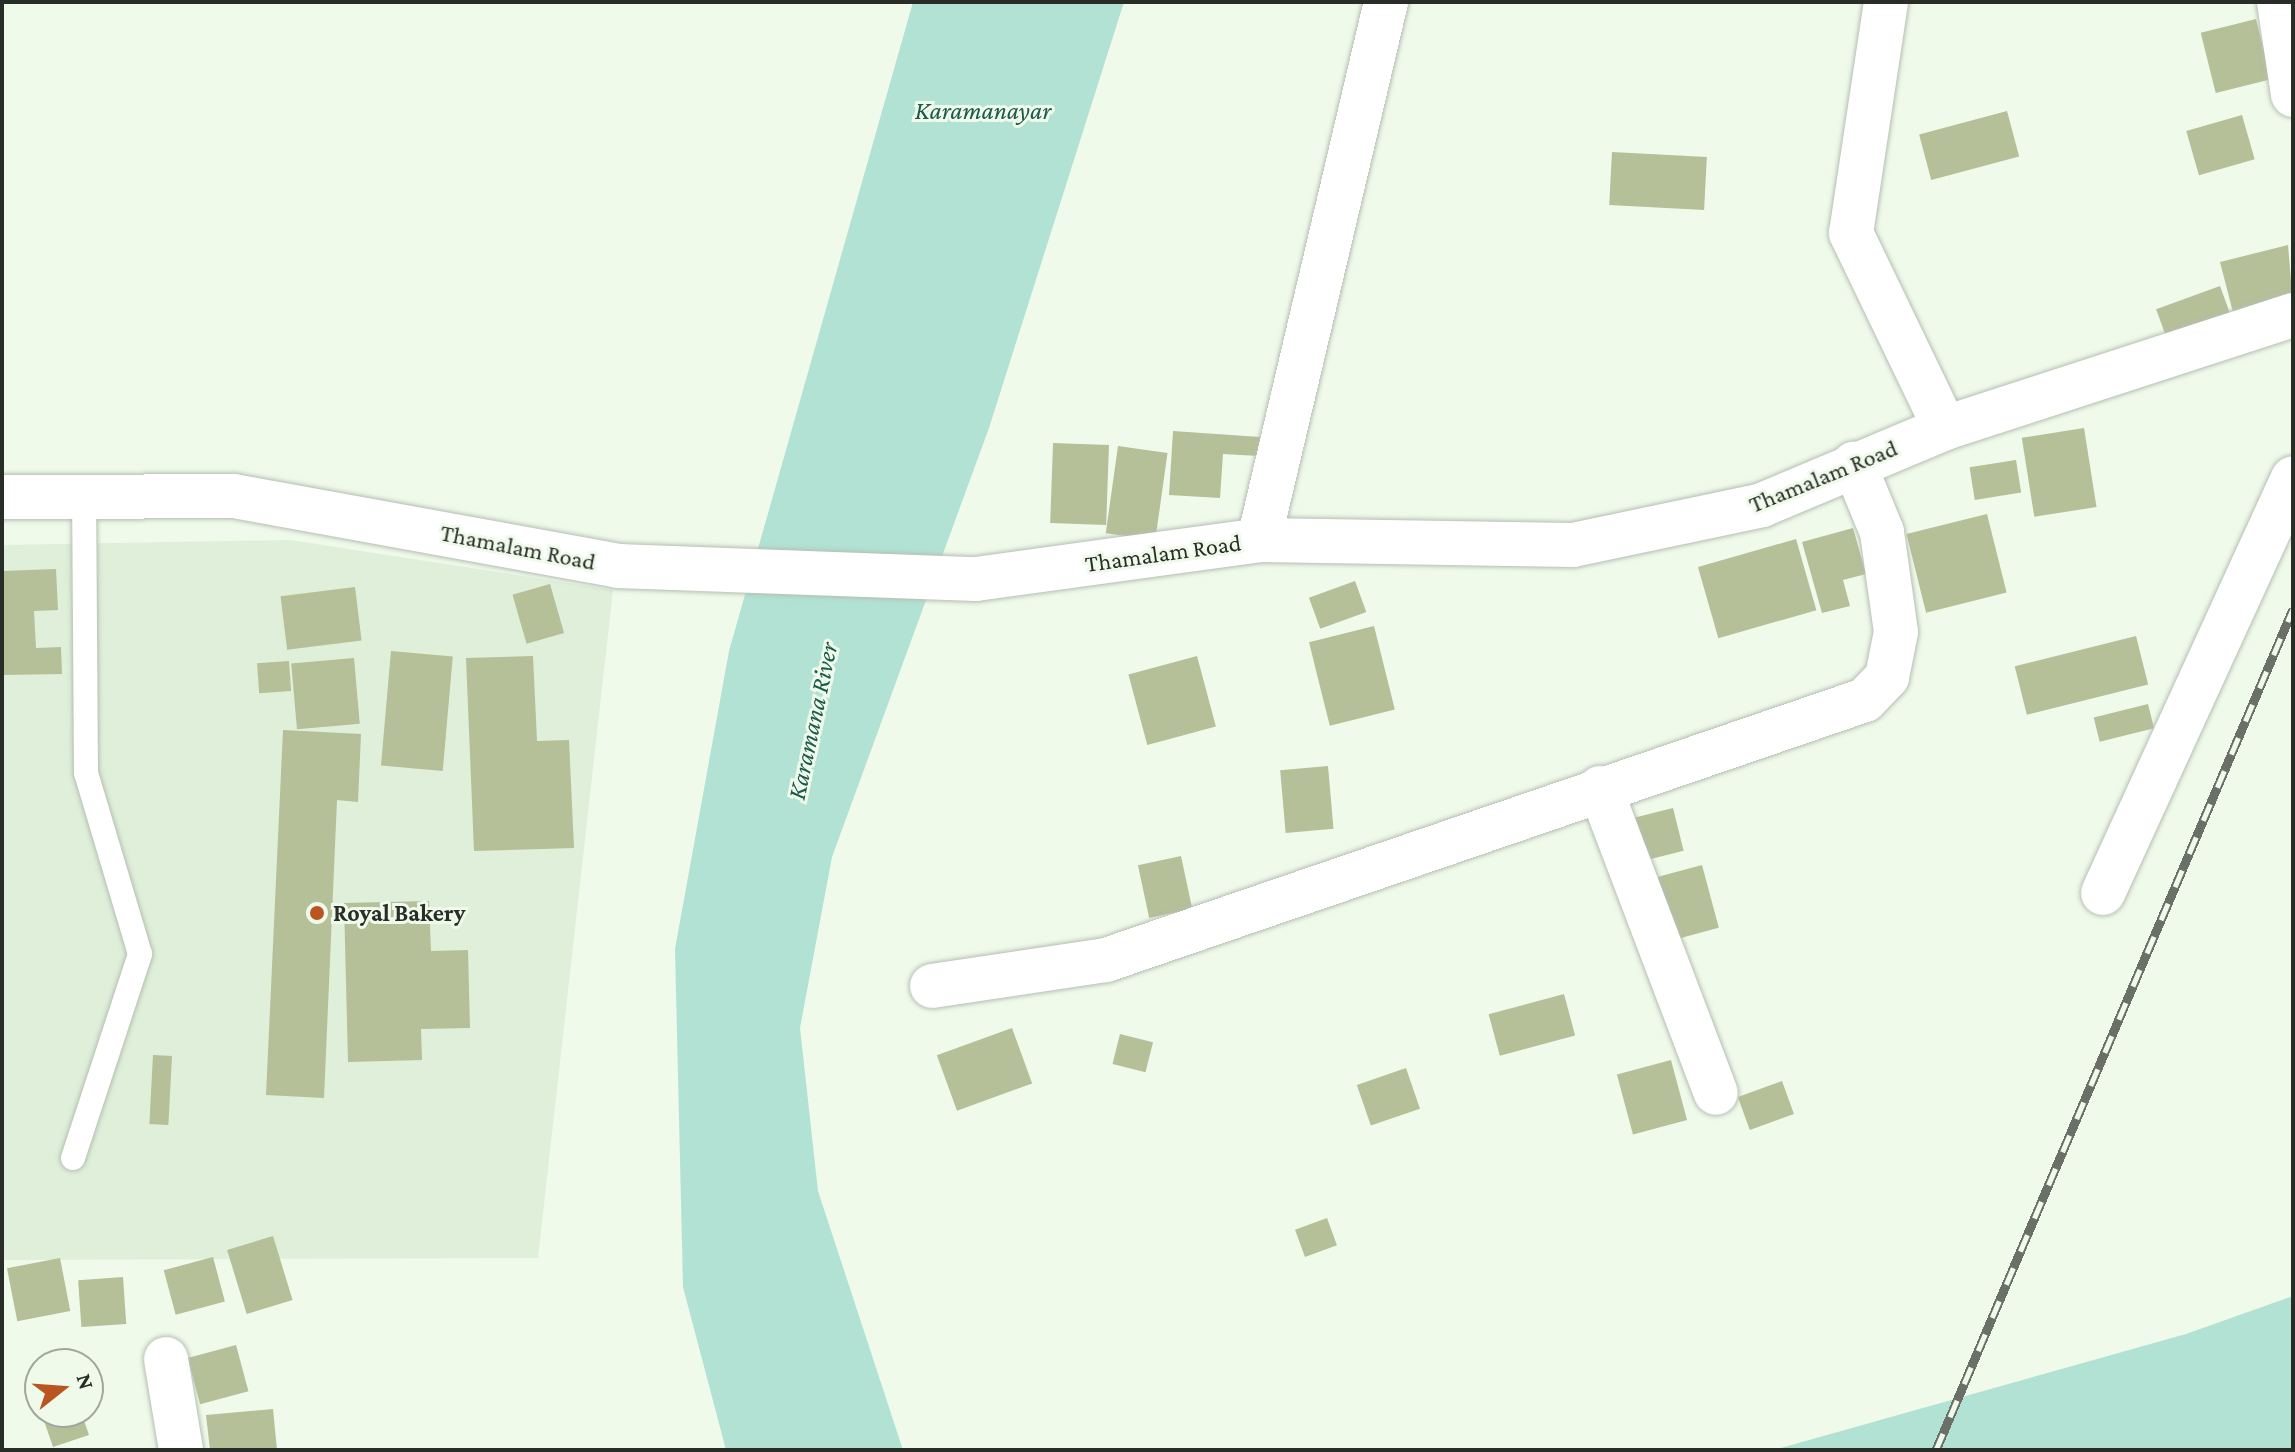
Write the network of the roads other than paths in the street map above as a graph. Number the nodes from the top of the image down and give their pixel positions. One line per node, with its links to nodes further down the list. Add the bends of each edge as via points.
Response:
1 (1386, 2): 11 (street)
2 (1886, 2): 6 (street, via 1851,233)
3 (2279, 2): 4 (street)
4 (2293, 95)
5 (2293, 315): 6 (street, Thamalam Road)
6 (1945, 428): 7 (street, Thamalam Road)
7 (1854, 464): 11 (street, Thamalam Road, via 1762,505 1573,545); 12 (street, via 1882,532 1896,632 1887,677 1865,700)
8 (2293, 478): 13 (street)
9 (2, 497): 10 (street, Thamalam Road)
10 (84, 497): 11 (street, Thamalam Road, via 234,496 618,566 976,579); 16 (lane, via 86,773 140,954)
11 (1259, 540)
12 (1600, 788): 14 (street, via 1106,960); 15 (street)
13 (2103, 893)
14 (932, 986)
15 (1716, 1093)
16 (73, 1158)
17 (166, 1359): 18 (street)
18 (181, 1450)

